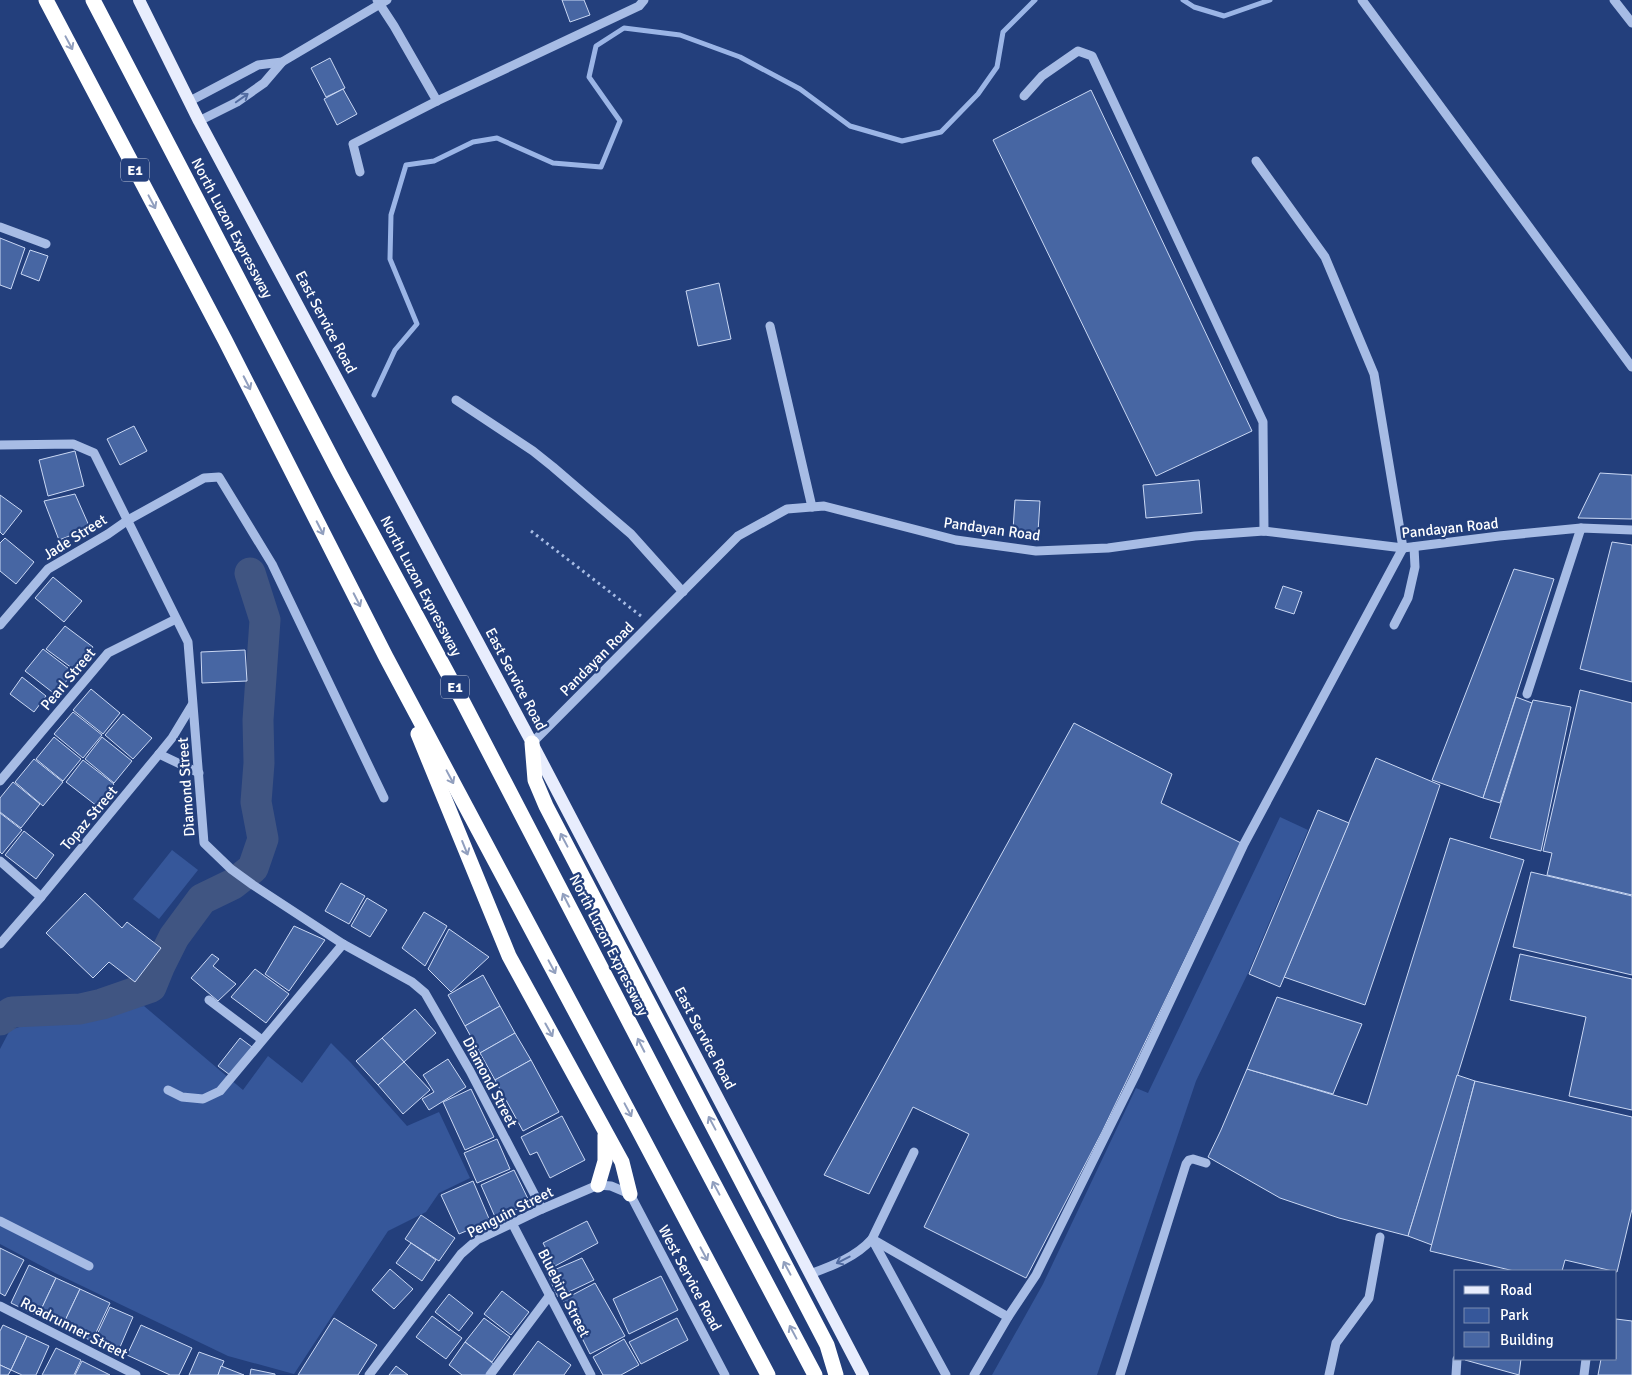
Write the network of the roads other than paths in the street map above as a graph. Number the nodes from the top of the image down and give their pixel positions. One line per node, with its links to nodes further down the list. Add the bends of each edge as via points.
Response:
1 (46, 0): 34 (highway, E1, one-way to 34, via 225,340)
2 (93, 0): 72 (highway, North Luzon Expressway / E1, one-way to 2)
3 (139, 0): 11 (main road, East Service Road)
4 (644, 0): 12 (street, via 639,6)
5 (1362, 0): 19 (street)
6 (1614, 0): 8 (street)
7 (381, 1): 9 (street); 12 (street)
8 (1632, 23)
9 (282, 62): 11 (street, via 258,65); 13 (street, one-way to 9, via 237,102 264,82)
10 (1024, 96): 27 (street, via 1042,76 1078,50 1092,56 1263,422)
11 (190, 101): 13 (main road, East Service Road)
12 (437, 101): 15 (street, via 353,144)
13 (200, 121): 37 (main road, East Service Road)
14 (1256, 161): 29 (street, via 1325,257 1374,374)
15 (360, 172)
16 (0, 227): 17 (street)
17 (46, 244)
18 (770, 326): 23 (street)
19 (1632, 367)
20 (456, 400): 30 (street, via 554,467 630,534)
21 (4, 445): 22 (street); 24 (street, Diamond Street, via 73,444 94,453)
22 (0, 454)
23 (812, 507): 27 (street, Pandayan Road, via 824,506 956,540 1036,551 1108,548 1195,536); 30 (street, Pandayan Road, via 787,509 738,536)
24 (128, 520): 31 (street, Diamond Street); 33 (street, Jade Street, via 48,568); 41 (street, Jade Street, via 204,478 219,477 272,564)
25 (1581, 528): 26 (street, Pandayan Road); 28 (street, Pandayan Road); 35 (street)
26 (1632, 530)
27 (1264, 531): 29 (street, Pandayan Road)
28 (1414, 547): 29 (street, Pandayan Road); 32 (street, via 1415,567 1408,598)
29 (1403, 548): 63 (street, via 1244,844 1135,1076 1040,1266)
30 (683, 592): 37 (street, Pandayan Road)
31 (176, 619): 36 (street, Diamond Street, via 188,642); 40 (street, Pearl Street, via 108,653)
32 (1394, 624)
33 (0, 625)
34 (386, 657): 49 (highway, one-way to 49, via 509,956); 71 (highway, E1, one-way to 71)
35 (1527, 694)
36 (193, 705): 38 (street, Topaz Street); 39 (street, Diamond Street)
37 (532, 743): 60 (main road, East Service Road); 73 (highway, one-way to 37, via 827,1345 546,806 535,780)
38 (159, 754): 39 (street); 43 (street, Topaz Street)
39 (199, 773): 45 (street, Diamond Street, via 204,843 253,885)
40 (0, 780)
41 (384, 798)
42 (0, 861): 43 (street)
43 (41, 897): 44 (street, Topaz Street)
44 (0, 944)
45 (343, 944): 47 (street); 54 (street, Diamond Street, via 412,982 425,993)
46 (208, 1000): 47 (street)
47 (262, 1040): 48 (street, via 220,1091 203,1099 182,1097)
48 (168, 1090)
49 (605, 1131): 52 (highway, via 606,1161); 53 (highway, via 622,1162)
50 (914, 1152): 58 (street)
51 (1206, 1163): 77 (street, via 1193,1159 1186,1164)
52 (598, 1186): 53 (street, via 611,1186); 54 (street, Penguin Street)
53 (630, 1194): 70 (street, West Service Road)
54 (542, 1209): 56 (street, Penguin Street)
55 (0, 1221): 59 (street)
56 (512, 1223): 61 (street, Bluebird Street); 67 (street, Penguin Street, via 478,1240 461,1254)
57 (1380, 1237): 78 (street, via 1369,1298 1336,1343)
58 (872, 1239): 60 (street, one-way to 60, via 855,1254); 63 (street); 75 (street)
59 (88, 1266)
60 (810, 1274): 74 (main road, East Service Road)
61 (550, 1295): 68 (street); 69 (street, Bluebird Street)
62 (0, 1306): 66 (street, Roadrunner Street)
63 (1008, 1317): 76 (street)
64 (1456, 1360): 79 (street)
65 (1586, 1360): 80 (street)
66 (136, 1375)
67 (369, 1375)
68 (490, 1375)
69 (591, 1375)
70 (725, 1375)
71 (768, 1375)
72 (816, 1375)
73 (836, 1375)
74 (863, 1375)
75 (946, 1375)
76 (974, 1375)
77 (1120, 1375)
78 (1329, 1375)
79 (1456, 1375)
80 (1584, 1375)

